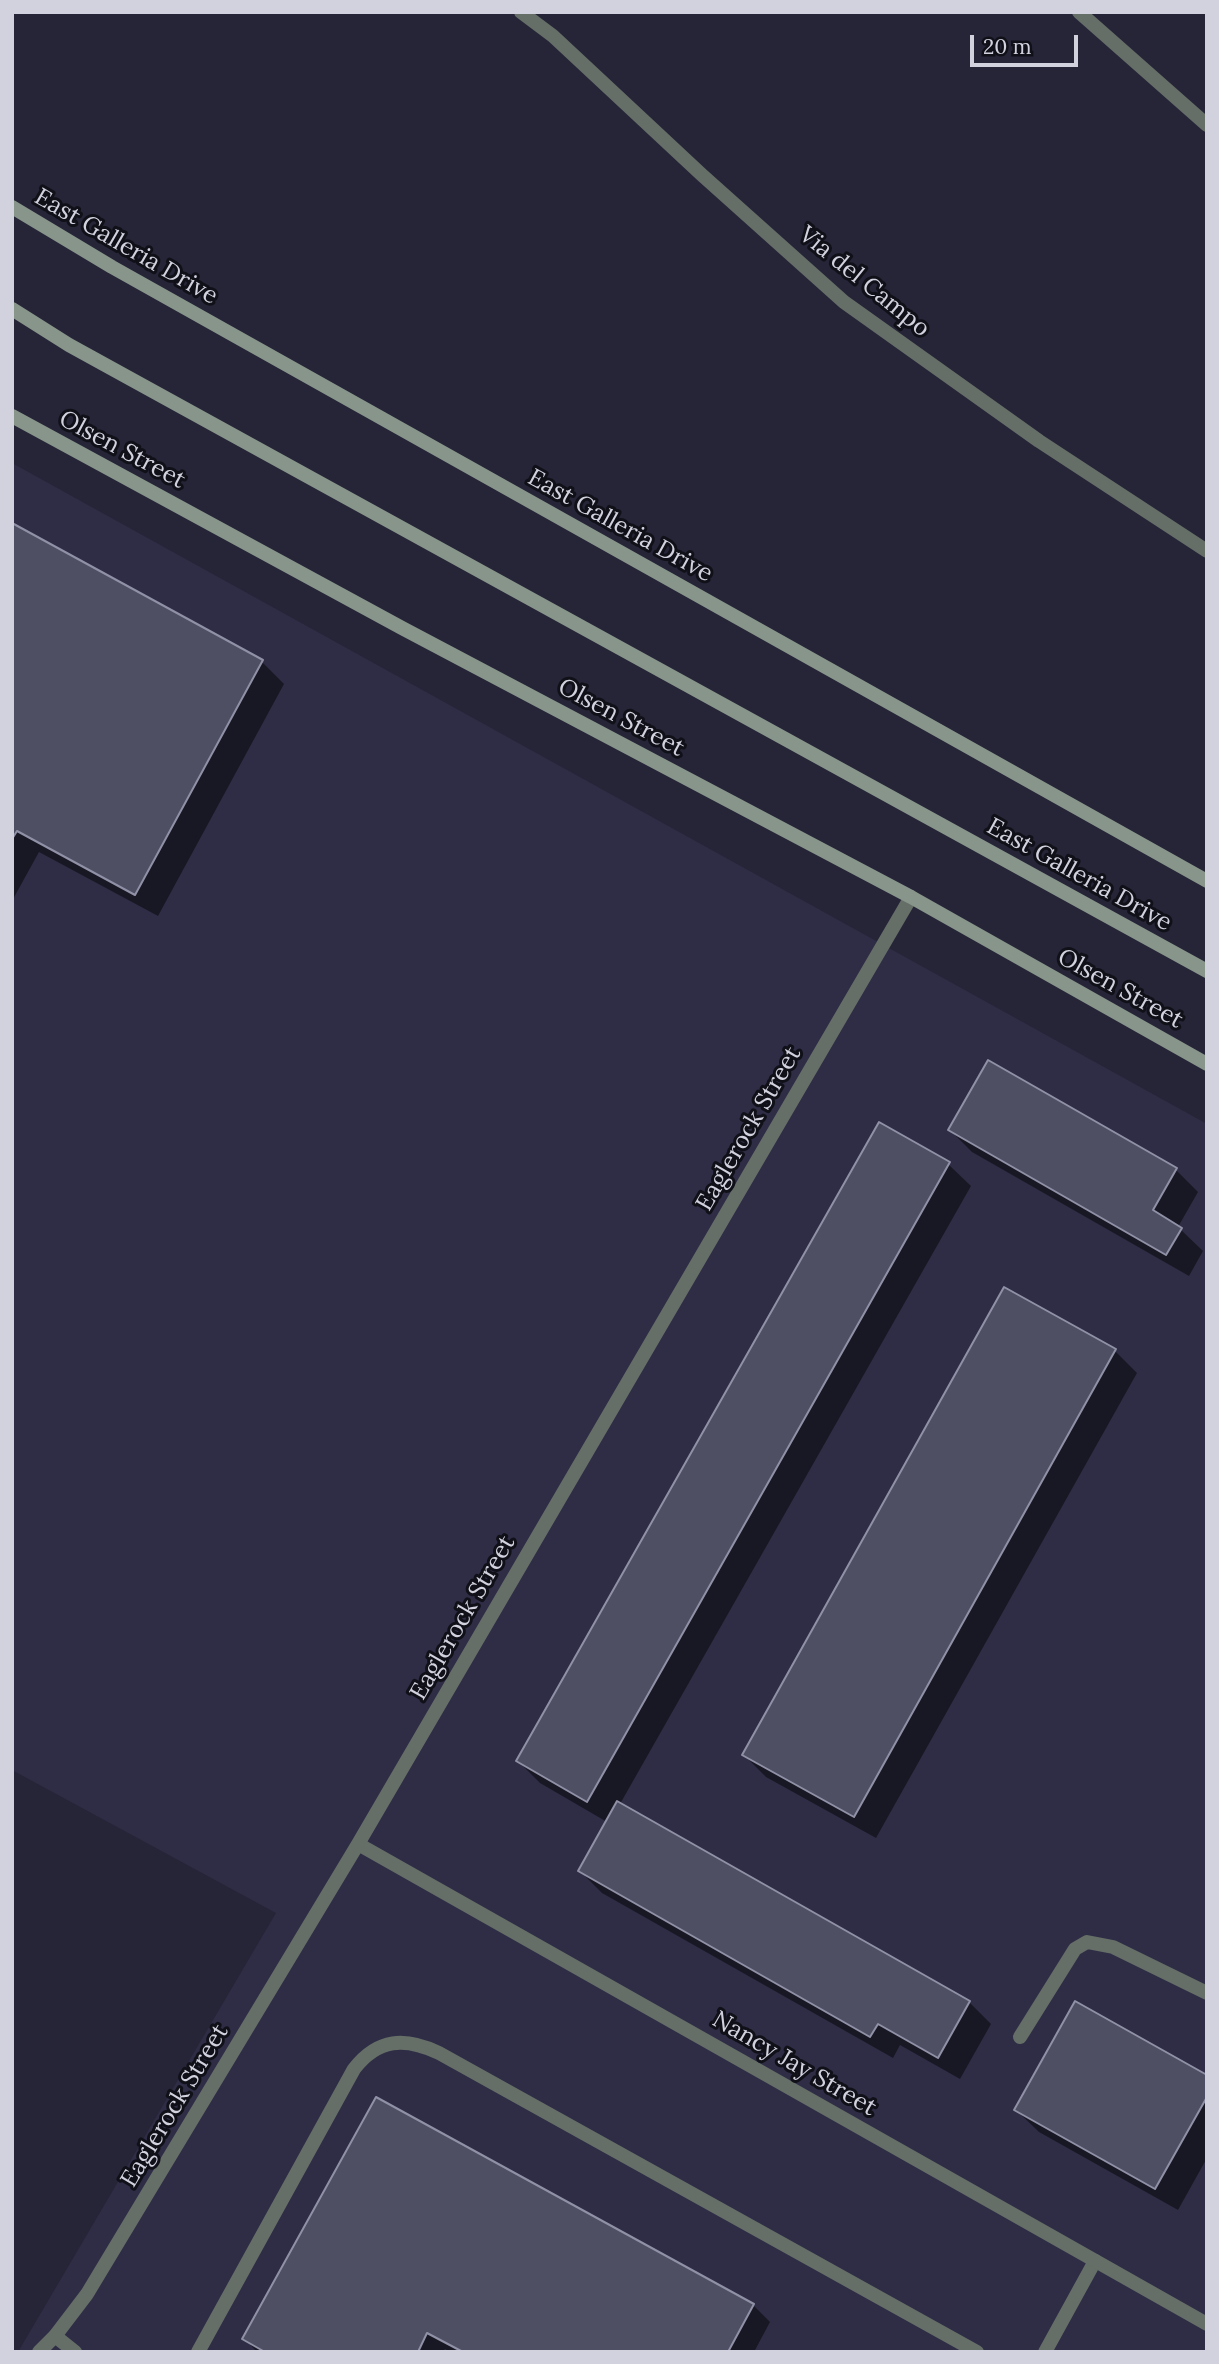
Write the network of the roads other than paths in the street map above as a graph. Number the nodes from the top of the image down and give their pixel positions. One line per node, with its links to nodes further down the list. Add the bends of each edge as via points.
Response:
1 (521, 12): 7 (street, Via del Campo, via 554,36 844,302 1039,441)
2 (1079, 12): 3 (street)
3 (1207, 125)
4 (12, 207): 8 (main road, East Galleria Drive)
5 (12, 309): 10 (main road, East Galleria Drive)
6 (12, 416): 9 (main road, Olsen Street)
7 (1207, 551)
8 (1207, 881)
9 (911, 897): 11 (main road, Olsen Street); 12 (street, Eaglerock Street)
10 (1207, 971)
11 (1207, 1064)
12 (358, 1844): 15 (street, Nancy Jay Street); 17 (street, Eaglerock Street, via 105,2266)
13 (1207, 1993): 14 (street, via 1113,1947 1087,1942 1075,1949)
14 (1020, 2037)
15 (1095, 2261): 16 (street, Nancy Jay Street); 22 (street)
16 (1207, 2324)
17 (55, 2336): 18 (street, Eaglerock Street); 19 (street)
18 (39, 2352)
19 (75, 2352)
20 (198, 2352): 21 (street, via 354,2069 373,2050 407,2042 439,2053)
21 (977, 2352)
22 (1045, 2352)

